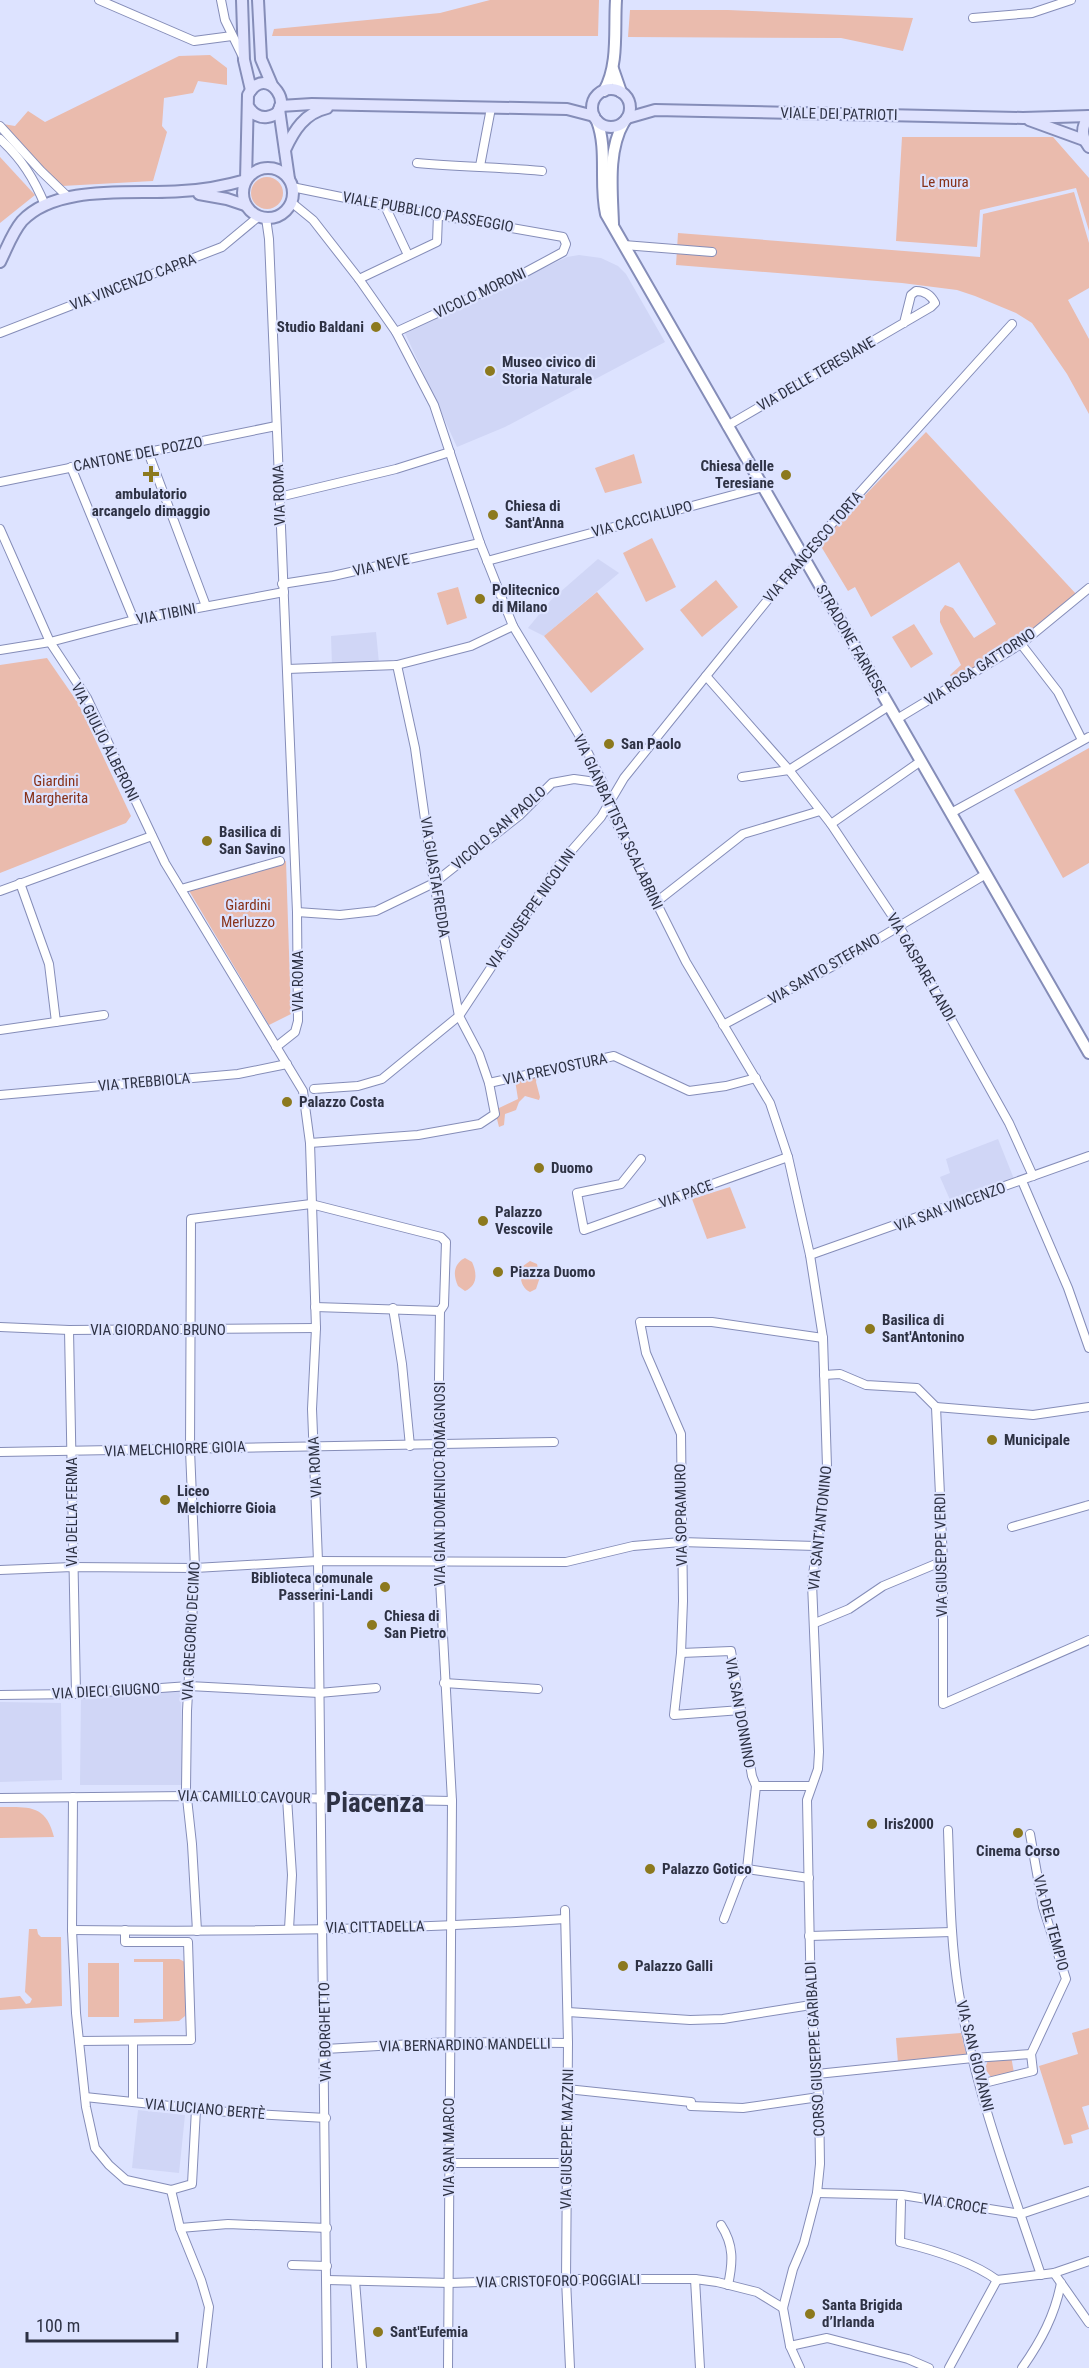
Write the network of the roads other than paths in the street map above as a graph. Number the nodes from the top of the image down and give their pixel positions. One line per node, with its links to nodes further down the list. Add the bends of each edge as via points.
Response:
1 (99, 0): 8 (street, via 194,41)
2 (221, 0): 8 (street)
3 (242, 0): 9 (main road)
4 (258, 0): 11 (main road, via 261,59)
5 (616, 0): 10 (street)
6 (1071, 0): 7 (street, via 1032,13)
7 (973, 18)
8 (232, 36): 9 (street)
9 (244, 60): 12 (main road)
10 (613, 66): 13 (street); 14 (street)
11 (276, 89): 12 (main road, via 261,84); 16 (main road); 19 (main road)
12 (251, 90): 17 (main road)
13 (604, 90): 14 (main road); 15 (main road)
14 (624, 96): 22 (main road, VIALE DEI PATRIOTI); 26 (main road, via 630,109)
15 (594, 101): 21 (main road); 24 (main road)
16 (312, 105): 18 (main road); 19 (main road)
17 (248, 106): 19 (main road, via 260,117 271,116); 34 (main road)
18 (334, 106): 20 (main road); 30 (main road, via 302,121)
19 (280, 107): 30 (main road)
20 (491, 108): 21 (main road); 32 (street)
21 (567, 109): 24 (main road)
22 (655, 110): 25 (main road, VIALE DEI PATRIOTI); 26 (main road, VIALE DEI PATRIOTI)
23 (1089, 116): 25 (main road, VIALE DEI PATRIOTI); 29 (main road, VIALE DEI PATRIOTI, via 1082,128)
24 (595, 118): 26 (main road, via 609,127); 44 (street, STRADONE FARNESE, via 602,134 603,198)
25 (1023, 118): 29 (main road, VIALE DEI PATRIOTI)
26 (626, 120): 44 (street, STRADONE FARNESE, via 614,149)
27 (0, 126): 37 (street)
28 (0, 139): 39 (street, via 22,161)
29 (1087, 143)
30 (285, 150): 35 (main road)
31 (417, 163): 32 (street)
32 (480, 166): 33 (street)
33 (542, 171)
34 (246, 180): 35 (main road, via 251,173 267,167 283,173); 36 (main road); 40 (main road)
35 (291, 183): 38 (main road); 41 (street, VIALE PUBBLICO PASSEGGIO)
36 (181, 192): 37 (main road); 40 (main road, via 213,195)
37 (68, 197): 39 (main road)
38 (291, 202): 43 (main road, via 281,215); 50 (street, VIA GIANBATTISTA SCALABRINI, via 313,220)
39 (45, 205): 49 (main road, via 22,221)
40 (245, 205): 43 (main road)
41 (385, 206): 42 (street, VIALE PUBBLICO PASSEGGIO); 48 (street)
42 (438, 215): 46 (street, VIALE PUBBLICO PASSEGGIO, via 563,237); 48 (street, via 437,242)
43 (262, 218): 54 (street, VIA VINCENZO CAPRA, via 222,247); 55 (street, VIA ROMA, via 269,239)
44 (614, 227): 45 (street, STRADONE FARNESE)
45 (624, 245): 47 (street); 56 (street, STRADONE FARNESE)
46 (564, 252): 53 (street, VICOLO MORONI)
47 (712, 252)
48 (408, 255): 50 (street)
49 (0, 262)
50 (359, 279): 53 (street, VIA GIANBATTISTA SCALABRINI)
51 (904, 323): 51 (street, VIA DELLE TERESIANE, via 935,303 924,291 911,295); 56 (street, VIA DELLE TERESIANE)
52 (1012, 324): 65 (street, VIA FRANCESCO TORTA)
53 (396, 332): 58 (street, VIA GIANBATTISTA SCALABRINI, via 434,405)
54 (0, 333)
55 (276, 426): 57 (street, CANTONE DEL POZZO); 62 (street, VIA ROMA)
56 (727, 426): 61 (street, STRADONE FARNESE)
57 (148, 452): 59 (street, CANTONE DEL POZZO); 69 (street)
58 (450, 452): 62 (street); 64 (street, VIA GIANBATTISTA SCALABRINI)
59 (71, 467): 60 (street, CANTONE DEL POZZO); 70 (street)
60 (0, 482)
61 (763, 487): 65 (street, STRADONE FARNESE); 66 (street, VIA CACCIALUPO)
62 (279, 497): 67 (street, VIA ROMA)
63 (1, 532): 72 (street, VIA GIULIO ALBERONI)
64 (480, 543): 66 (street, VIA GIANBATTISTA SCALABRINI); 67 (street, VIA NEVE)
65 (803, 556): 77 (street, VIA FRANCESCO TORTA); 78 (street, STRADONE FARNESE)
66 (487, 561): 71 (street, VIA GIANBATTISTA SCALABRINI)
67 (283, 588): 69 (street, VIA TIBINI); 76 (street, VIA ROMA)
68 (1089, 588): 73 (street, VIA ROSA GATTORNO)
69 (206, 606): 70 (street, VIA TIBINI)
70 (134, 620): 72 (street, VIA TIBINI)
71 (513, 626): 75 (street, via 471,646); 85 (street, VIA GIANBATTISTA SCALABRINI, via 579,735)
72 (50, 642): 74 (street, VIA TIBINI); 90 (street, VIA GIULIO ALBERONI, via 87,698)
73 (1021, 644): 79 (street, VIA ROSA GATTORNO); 80 (street, via 1058,692)
74 (0, 650)
75 (397, 665): 76 (street); 94 (street, VIA GUASTAFREDDA, via 415,748)
76 (287, 669): 98 (street, VIA ROMA)
77 (706, 676): 82 (street, VIA GASPARE LANDI); 84 (street, VIA FRANCESCO TORTA)
78 (889, 706): 79 (street, STRADONE FARNESE); 82 (street)
79 (897, 719): 81 (street, STRADONE FARNESE)
80 (1086, 738): 88 (street)
81 (921, 760): 88 (street, STRADONE FARNESE); 89 (street)
82 (789, 770): 83 (street); 87 (street, VIA GASPARE LANDI)
83 (742, 777)
84 (624, 778): 86 (street, VIA GIUSEPPE NICOLINI)
85 (603, 783): 86 (street, VIA GIANBATTISTA SCALABRINI); 94 (street, VICOLO SAN PAOLO, via 574,779 552,783 520,815)
86 (608, 806): 97 (street, VIA GIANBATTISTA SCALABRINI); 101 (street, VIA GIUSEPPE NICOLINI, via 558,866)
87 (820, 810): 89 (street, VIA GASPARE LANDI); 97 (street, via 742,834)
88 (951, 813): 92 (street, STRADONE FARNESE)
89 (831, 824): 99 (street, VIA GASPARE LANDI)
90 (152, 836): 93 (street); 95 (street, VIA GIULIO ALBERONI)
91 (280, 861): 95 (street)
92 (986, 874): 99 (street, VIA SANTO STEFANO); 106 (street, STRADONE FARNESE)
93 (20, 883): 96 (street); 102 (street, via 49,964)
94 (434, 883): 98 (street, VICOLO SAN PAOLO, via 376,911 340,915); 101 (street, VIA GUASTAFREDDA)
95 (181, 890): 105 (street, VIA GIULIO ALBERONI)
96 (0, 891)
97 (655, 903): 103 (street, VIA GIANBATTISTA SCALABRINI)
98 (297, 912): 105 (street, VIA ROMA, via 298,1021 295,1032)
99 (899, 927): 103 (street, VIA SANTO STEFANO); 116 (street, VIA GASPARE LANDI, via 1009,1123)
100 (104, 1016): 102 (street)
101 (459, 1016): 109 (street, VIA GUASTAFREDDA); 110 (street, VIA GIUSEPPE NICOLINI, via 382,1079 358,1086)
102 (56, 1022): 104 (street)
103 (723, 1025): 108 (street, VIA GIANBATTISTA SCALABRINI)
104 (0, 1030)
105 (276, 1047): 107 (street, VIA ROMA)
106 (1089, 1053)
107 (287, 1064): 111 (street, VIA TREBBIOLA, via 238,1074); 112 (street, VIA ROMA, via 303,1091)
108 (756, 1078): 109 (street, VIA PREVOSTURA, via 689,1091 614,1056); 114 (street, VIA GIANBATTISTA SCALABRINI, via 770,1103)
109 (489, 1083): 112 (street, VIA GUASTAFREDDA, via 495,1114 480,1124 418,1135)
110 (314, 1089)
111 (0, 1095)
112 (310, 1143): 118 (street, VIA ROMA)
113 (1089, 1156): 116 (street, VIA SAN VINCENZO)
114 (788, 1157): 115 (street, VIA PACE, via 584,1230 577,1193 621,1184); 119 (street, VIA GIANBATTISTA SCALABRINI)
115 (641, 1159)
116 (1033, 1176): 117 (street, VIA SAN VINCENZO)
117 (1022, 1181): 119 (street, VIA SAN VINCENZO); 128 (street)
118 (311, 1204): 120 (street, VIA ROMA); 122 (street, via 441,1237 446,1242 444,1305); 126 (street, VIA GREGORIO DECIMO, via 191,1219)
119 (810, 1255): 127 (street, VIA GIANBATTISTA SCALABRINI)
120 (315, 1307): 121 (street); 124 (street, VIA ROMA)
121 (393, 1308): 122 (street); 135 (street)
122 (440, 1311): 133 (street, VIA GIAN DOMENICO ROMAGNOSI)
123 (0, 1327): 125 (street, VIA GIORDANO BRUNO)
124 (316, 1328): 126 (street, VIA GIORDANO BRUNO); 134 (street, VIA ROMA)
125 (69, 1330): 126 (street, VIA GIORDANO BRUNO); 137 (street, VIA DELLA FERMA)
126 (189, 1330): 136 (street, VIA GREGORIO DECIMO)
127 (823, 1338): 129 (street, VIA GIANBATTISTA SCALABRINI); 141 (street, VIA SOPRAMURO, via 712,1322 640,1322 646,1353 681,1434)
128 (1089, 1348)
129 (824, 1375): 130 (street, via 840,1374 866,1385 916,1389); 142 (street, VIA SANT'ANTONINO, via 827,1467)
130 (936, 1407): 131 (street, via 1033,1415); 145 (street, VIA GIUSEPPE VERDI)
131 (1089, 1407)
132 (554, 1442): 133 (street, VIA MELCHIORRE GIOIA)
133 (438, 1445): 135 (street, VIA MELCHIORRE GIOIA); 144 (street, VIA GIAN DOMENICO ROMAGNOSI)
134 (314, 1446): 135 (street, VIA MELCHIORRE GIOIA); 136 (street, VIA MELCHIORRE GIOIA); 143 (street, VIA ROMA)
135 (410, 1446)
136 (190, 1449): 137 (street, VIA MELCHIORRE GIOIA); 147 (street, VIA GREGORIO DECIMO)
137 (72, 1451): 138 (street, VIA MELCHIORRE GIOIA); 146 (street, VIA DELLA FERMA)
138 (0, 1452)
139 (1089, 1505): 140 (street)
140 (1012, 1527)
141 (681, 1542): 142 (street); 144 (street, via 633,1546 566,1562); 151 (street, VIA SOPRAMURO)
142 (816, 1546): 149 (street, VIA SANT'ANTONINO, via 812,1583)
143 (318, 1561): 144 (street); 147 (street); 156 (street, VIA ROMA)
144 (440, 1562): 152 (street, VIA GIAN DOMENICO ROMAGNOSI)
145 (943, 1562): 149 (street, via 883,1586 849,1609); 150 (street, VIA GIUSEPPE VERDI, via 943,1704)
146 (72, 1567): 147 (street); 148 (street); 157 (street, VIA DELLA FERMA)
147 (195, 1568): 153 (street, VIA GREGORIO DECIMO)
148 (0, 1570)
149 (815, 1623): 161 (street, VIA SANT'ANTONINO, via 819,1752 818,1769)
150 (1089, 1640)
151 (681, 1653): 159 (street, VIA SAN DONNINO, via 732,1651); 159 (street, VIA SOPRAMURO, via 674,1715)
152 (444, 1683): 155 (street); 167 (street, VIA GIAN DOMENICO ROMAGNOSI)
153 (189, 1686): 156 (street, VIA DIECI GIUGNO); 157 (street, VIA DIECI GIUGNO); 162 (street, VIA GREGORIO DECIMO)
154 (376, 1688): 156 (street, VIA DIECI GIUGNO)
155 (538, 1689)
156 (319, 1693): 166 (street, VIA ROMA)
157 (76, 1694): 158 (street, VIA DIECI GIUGNO)
158 (0, 1695)
159 (741, 1710): 160 (street, VIA SAN DONNINO)
160 (756, 1786): 161 (street); 170 (street)
161 (810, 1786): 171 (street, CORSO GIUSEPPE GARIBALDI)
162 (187, 1796): 163 (street, VIA CAMILLO CAVOUR); 164 (street, VIA CAMILLO CAVOUR); 180 (street, VIA GREGORIO DECIMO)
163 (73, 1797): 165 (street, VIA CAMILLO CAVOUR); 178 (street)
164 (287, 1797): 166 (street, VIA CAMILLO CAVOUR); 177 (street, via 292,1875)
165 (0, 1798)
166 (322, 1798): 167 (street, VIA CAMILLO CAVOUR); 176 (street, VIA BORGHETTO)
167 (452, 1801): 175 (street, VIA GIAN DOMENICO ROMAGNOSI)
168 (948, 1830): 181 (street, VIA SAN GIOVANNI)
169 (1030, 1834): 190 (street, VIA DEL TEMPIO, via 1043,1907 1066,1979)
170 (747, 1869): 171 (street); 174 (street)
171 (809, 1878): 182 (street, CORSO GIUSEPPE GARIBALDI)
172 (565, 1910): 173 (street, VIA GIUSEPPE MAZZINI)
173 (565, 1919): 175 (street, VIA CITTADELLA); 184 (street, VIA GIUSEPPE MAZZINI)
174 (724, 1919)
175 (451, 1925): 176 (street, VIA CITTADELLA); 187 (street, VIA SAN MARCO)
176 (324, 1928): 177 (street, VIA CITTADELLA); 189 (street, VIA BORGHETTO)
177 (289, 1929): 180 (street, VIA CITTADELLA)
178 (72, 1930): 179 (street, VIA CITTADELLA); 185 (street)
179 (125, 1930): 180 (street, VIA CITTADELLA); 186 (street, via 125,1942 188,1942 191,2040)
180 (197, 1931)
181 (952, 1932): 182 (street); 191 (street, VIA SAN GIOVANNI, via 959,1994)
182 (809, 1936): 183 (street, CORSO GIUSEPPE GARIBALDI)
183 (811, 2005): 184 (street, via 723,2019 690,2020); 192 (street, CORSO GIUSEPPE GARIBALDI)
184 (568, 2012): 188 (street, VIA GIUSEPPE MAZZINI)
185 (79, 2041): 186 (street); 195 (street)
186 (133, 2041): 197 (street)
187 (448, 2042): 188 (street, VIA BERNARDINO MANDELLI); 189 (street, VIA BERNARDINO MANDELLI); 200 (street, VIA SAN MARCO)
188 (568, 2043): 194 (street, VIA GIUSEPPE MAZZINI)
189 (325, 2049): 199 (street, VIA BORGHETTO)
190 (1032, 2055): 191 (street); 193 (street, via 1032,2071)
191 (973, 2058): 192 (street); 193 (street, VIA SAN GIOVANNI)
192 (817, 2074): 196 (street, CORSO GIUSEPPE GARIBALDI)
193 (980, 2084): 206 (street, VIA SAN GIOVANNI)
194 (567, 2089): 196 (street, via 743,2108); 201 (street, VIA GIUSEPPE MAZZINI)
195 (85, 2097): 197 (street, VIA LUCIANO BERTÈ); 202 (street, via 95,2148 109,2165 126,2180)
196 (819, 2097): 204 (street, CORSO GIUSEPPE GARIBALDI)
197 (133, 2102): 198 (street, VIA LUCIANO BERTÈ)
198 (196, 2109): 199 (street, VIA LUCIANO BERTÈ); 202 (street, via 192,2184)
199 (326, 2118): 209 (street, VIA BORGHETTO)
200 (449, 2163): 201 (street); 220 (street, VIA SAN MARCO)
201 (566, 2163): 215 (street, VIA GIUSEPPE MAZZINI)
202 (171, 2190): 208 (street)
203 (1089, 2192): 206 (street, VIA CROCE)
204 (817, 2193): 206 (street, VIA CROCE, via 902,2195); 223 (street, CORSO GIUSEPPE GARIBALDI)
205 (901, 2202): 219 (street, via 900,2242 925,2248)
206 (1021, 2214): 214 (street, VIA SAN GIOVANNI)
207 (721, 2225): 222 (street, via 732,2248)
208 (180, 2228): 209 (street, via 228,2224); 226 (street, via 209,2307)
209 (327, 2228): 212 (street, VIA BORGHETTO)
210 (1089, 2261): 213 (street)
211 (292, 2265): 212 (street)
212 (327, 2266): 217 (street, VIA BORGHETTO)
213 (1054, 2272): 214 (street); 221 (street)
214 (1041, 2275): 219 (street)
215 (566, 2279): 216 (street, VIA CRISTOFORO POGGIALI); 220 (street, VIA CRISTOFORO POGGIALI); 230 (street, VIA GIUSEPPE MAZZINI)
216 (695, 2279): 222 (street, VIA CRISTOFORO POGGIALI); 231 (street)
217 (327, 2280): 218 (street, VIA CRISTOFORO POGGIALI); 227 (street, VIA BORGHETTO)
218 (355, 2280): 220 (street, VIA CRISTOFORO POGGIALI); 228 (street)
219 (997, 2280): 234 (street)
220 (450, 2283): 229 (street, VIA SAN MARCO)
221 (1061, 2283): 224 (street); 235 (street, via 1047,2326)
222 (728, 2284): 223 (street, VIA CRISTOFORO POGGIALI, via 757,2292)
223 (783, 2308): 225 (street)
224 (1089, 2323)
225 (790, 2346): 232 (street); 233 (street, via 827,2338 908,2358)
226 (202, 2368)
227 (327, 2368)
228 (362, 2368)
229 (448, 2368)
230 (570, 2368)
231 (700, 2368)
232 (800, 2368)
233 (928, 2368)
234 (948, 2368)
235 (1022, 2368)

